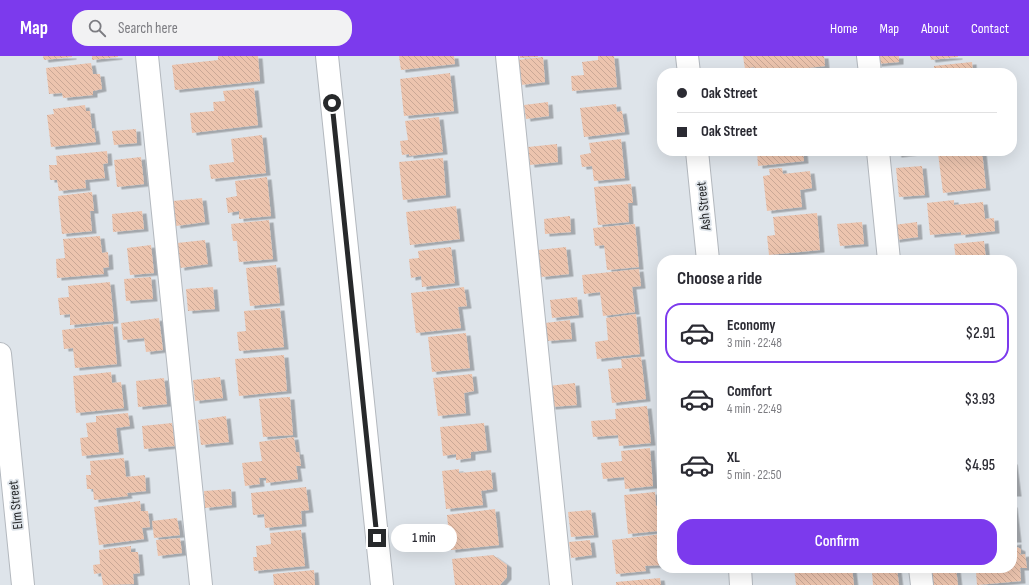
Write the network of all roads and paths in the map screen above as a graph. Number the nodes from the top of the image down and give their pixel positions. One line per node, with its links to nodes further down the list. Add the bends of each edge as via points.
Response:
1 (147, 56): 16 (street)
2 (327, 56): 17 (street)
3 (507, 56): 18 (street)
4 (687, 56): 6 (street)
5 (868, 56): 7 (street)
6 (688, 68)
7 (869, 68)
8 (698, 156): 10 (street, Ash Street)
9 (879, 156): 11 (street)
10 (707, 255)
11 (888, 255)
12 (0, 354): 15 (street, Elm Street)
13 (740, 573): 19 (street)
14 (921, 573): 20 (street)
15 (23, 585)
16 (201, 585)
17 (382, 585)
18 (561, 585)
19 (741, 585)
20 (922, 585)

